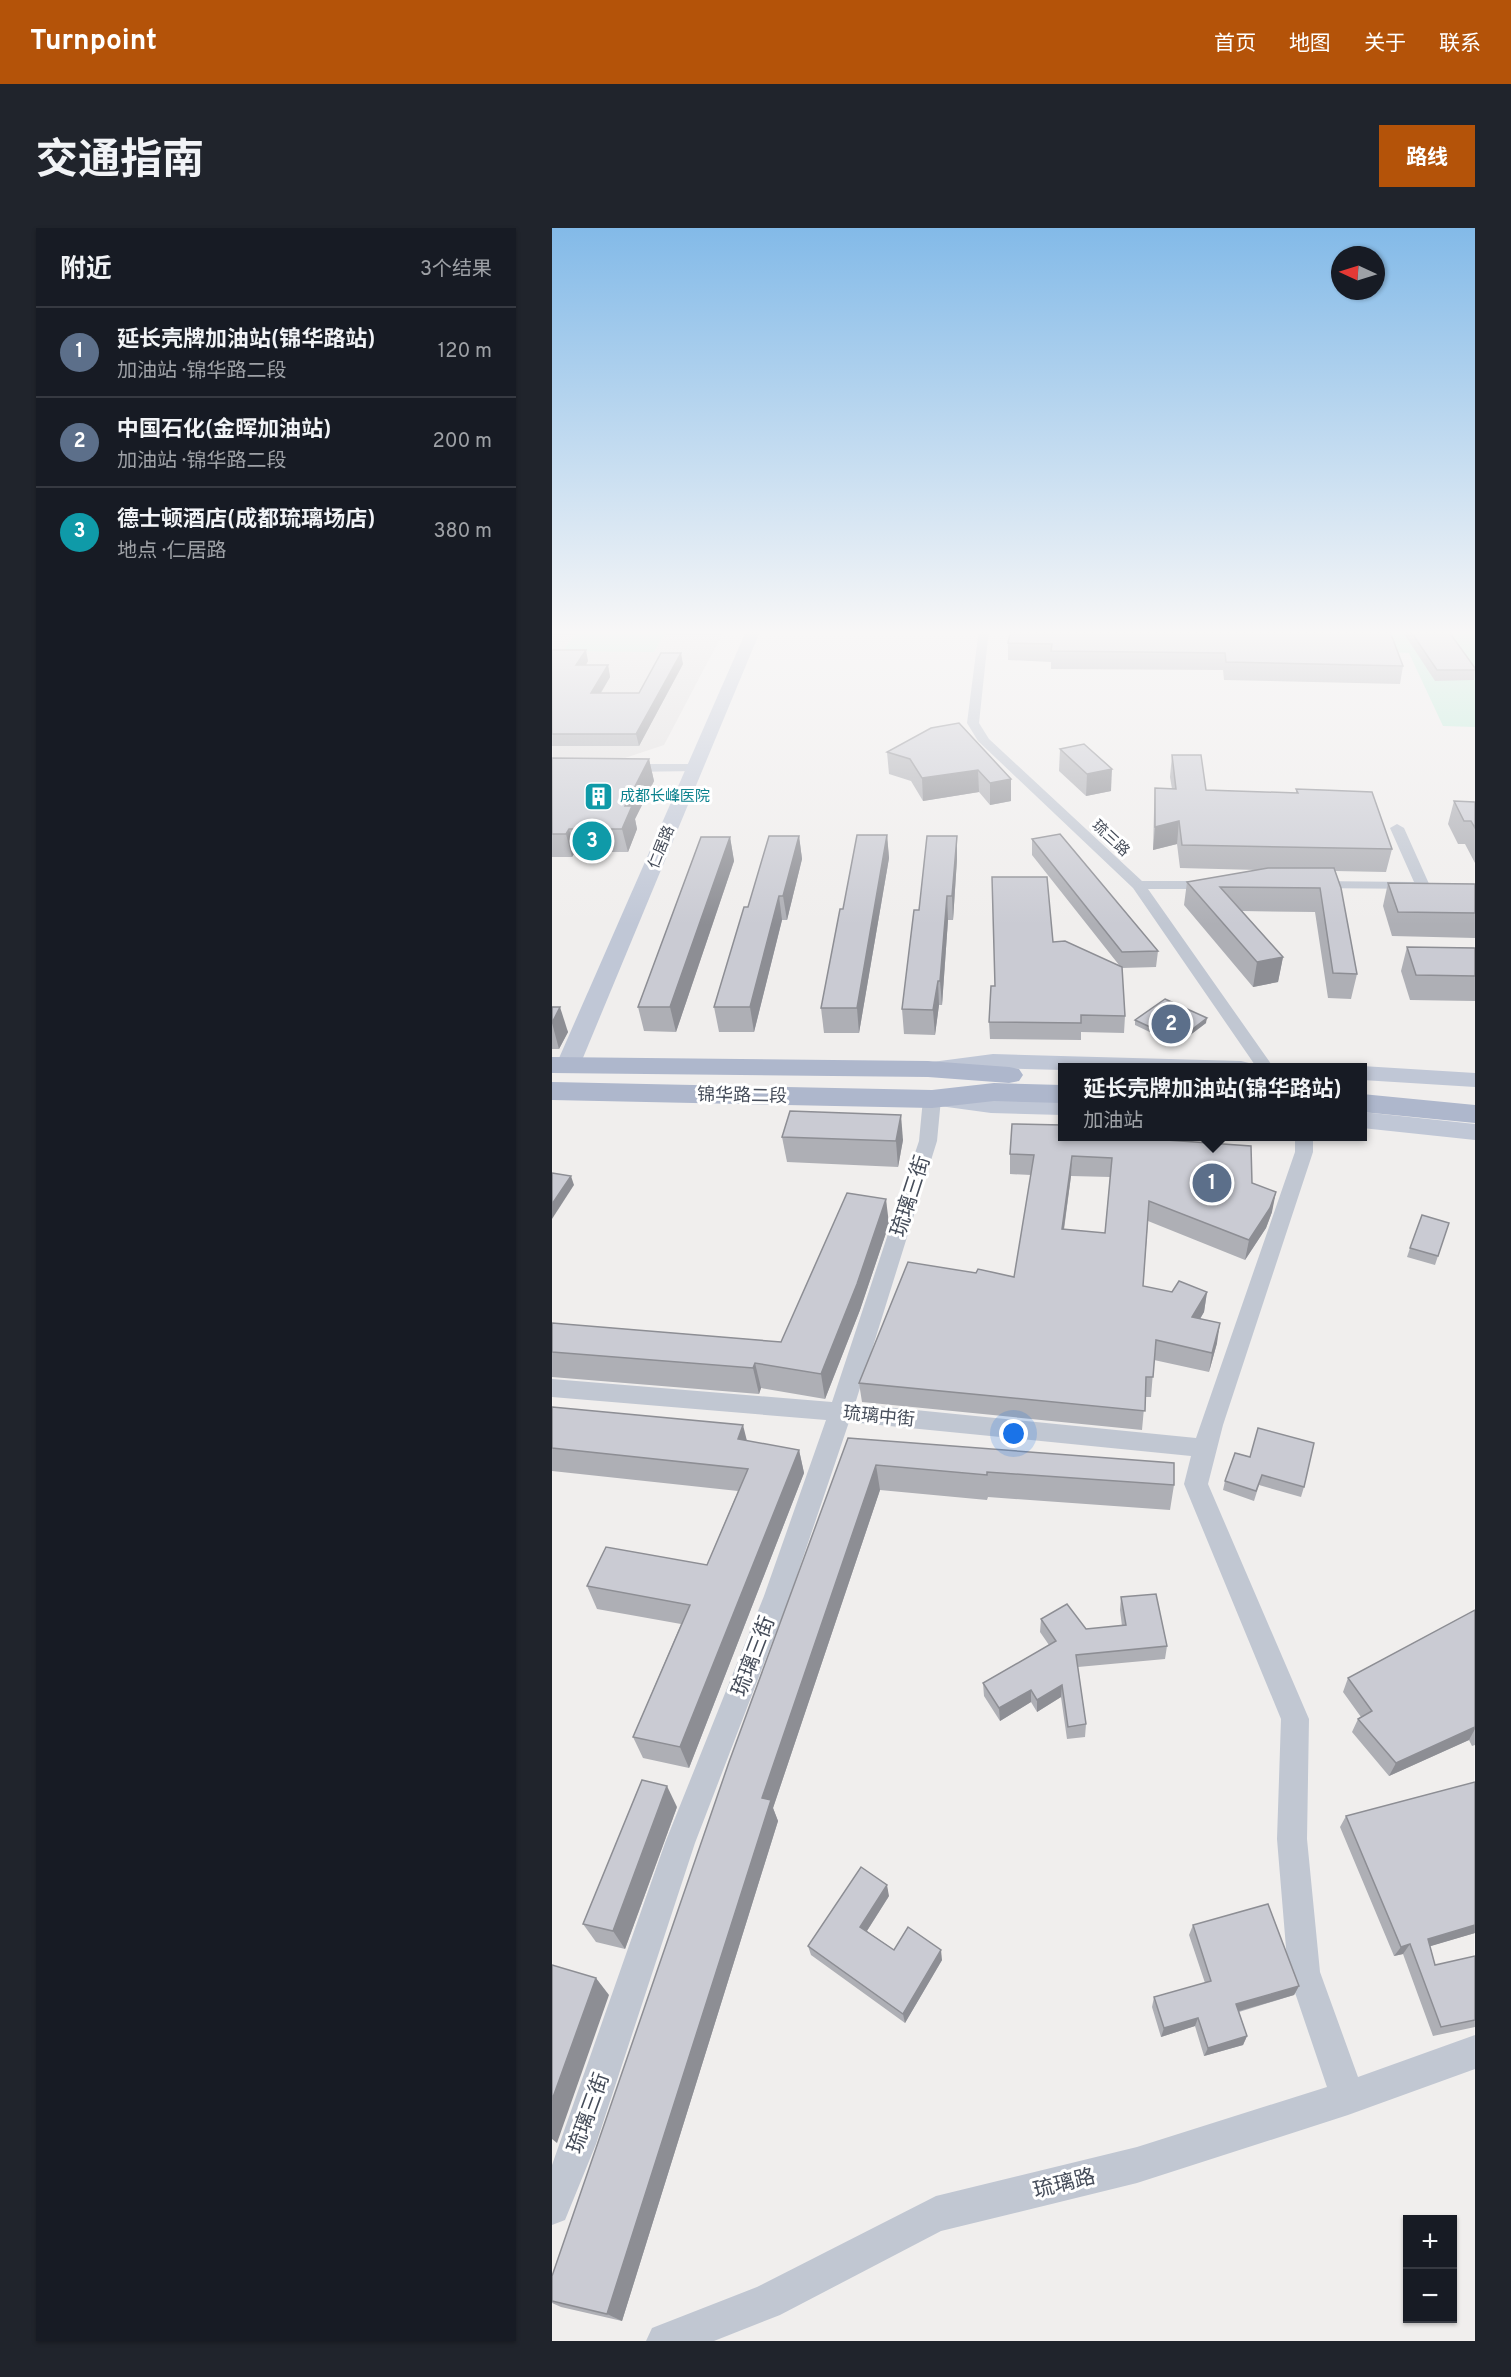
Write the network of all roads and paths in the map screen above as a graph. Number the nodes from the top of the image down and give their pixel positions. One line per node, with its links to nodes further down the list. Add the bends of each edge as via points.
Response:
1 (711, 728): 4 (street, 仁居路)
2 (976, 728): 6 (street, 琉三路, via 984,741)
3 (610, 768): 4 (street)
4 (693, 768): 11 (street, 仁居路, via 635,914)
5 (1397, 828): 8 (street, via 1423,885)
6 (1138, 885): 7 (street); 10 (street, 琉三路)
7 (1233, 885)
8 (1293, 885)
9 (1064, 1063): 12 (street, 锦华路二段, via 993,1061)
10 (1263, 1063)
11 (560, 1065): 12 (main road, 锦华路二段)
12 (928, 1069): 14 (main road, 锦华路二段)
13 (1367, 1073): 15 (street)
14 (1058, 1077)
15 (1475, 1080)
16 (1367, 1091): 22 (main road)
17 (552, 1092): 19 (main road, 锦华路二段)
18 (1058, 1094): 19 (main road, 锦华路二段, via 994,1092)
19 (932, 1099): 21 (street, 锦华路二段); 26 (street, 琉璃三街, via 928,1141)
20 (1367, 1103): 22 (main road)
21 (1058, 1107)
22 (1466, 1110): 23 (street)
23 (1367, 1120)
24 (1304, 1141): 27 (street, via 1304,1152)
25 (552, 1388): 26 (street, 琉璃中街)
26 (840, 1412): 27 (street, 琉璃中街); 30 (street, 琉璃三街, via 777,1596 680,1843 579,2144)
27 (1205, 1448): 29 (street, via 1196,1484 1294,1719 1292,1839 1304,1972)
28 (1475, 2052): 29 (street, 琉璃路)
29 (1348, 2098): 31 (street, 琉璃路, via 1137,2165 936,2214 767,2302)
30 (552, 2207)
31 (665, 2341)

